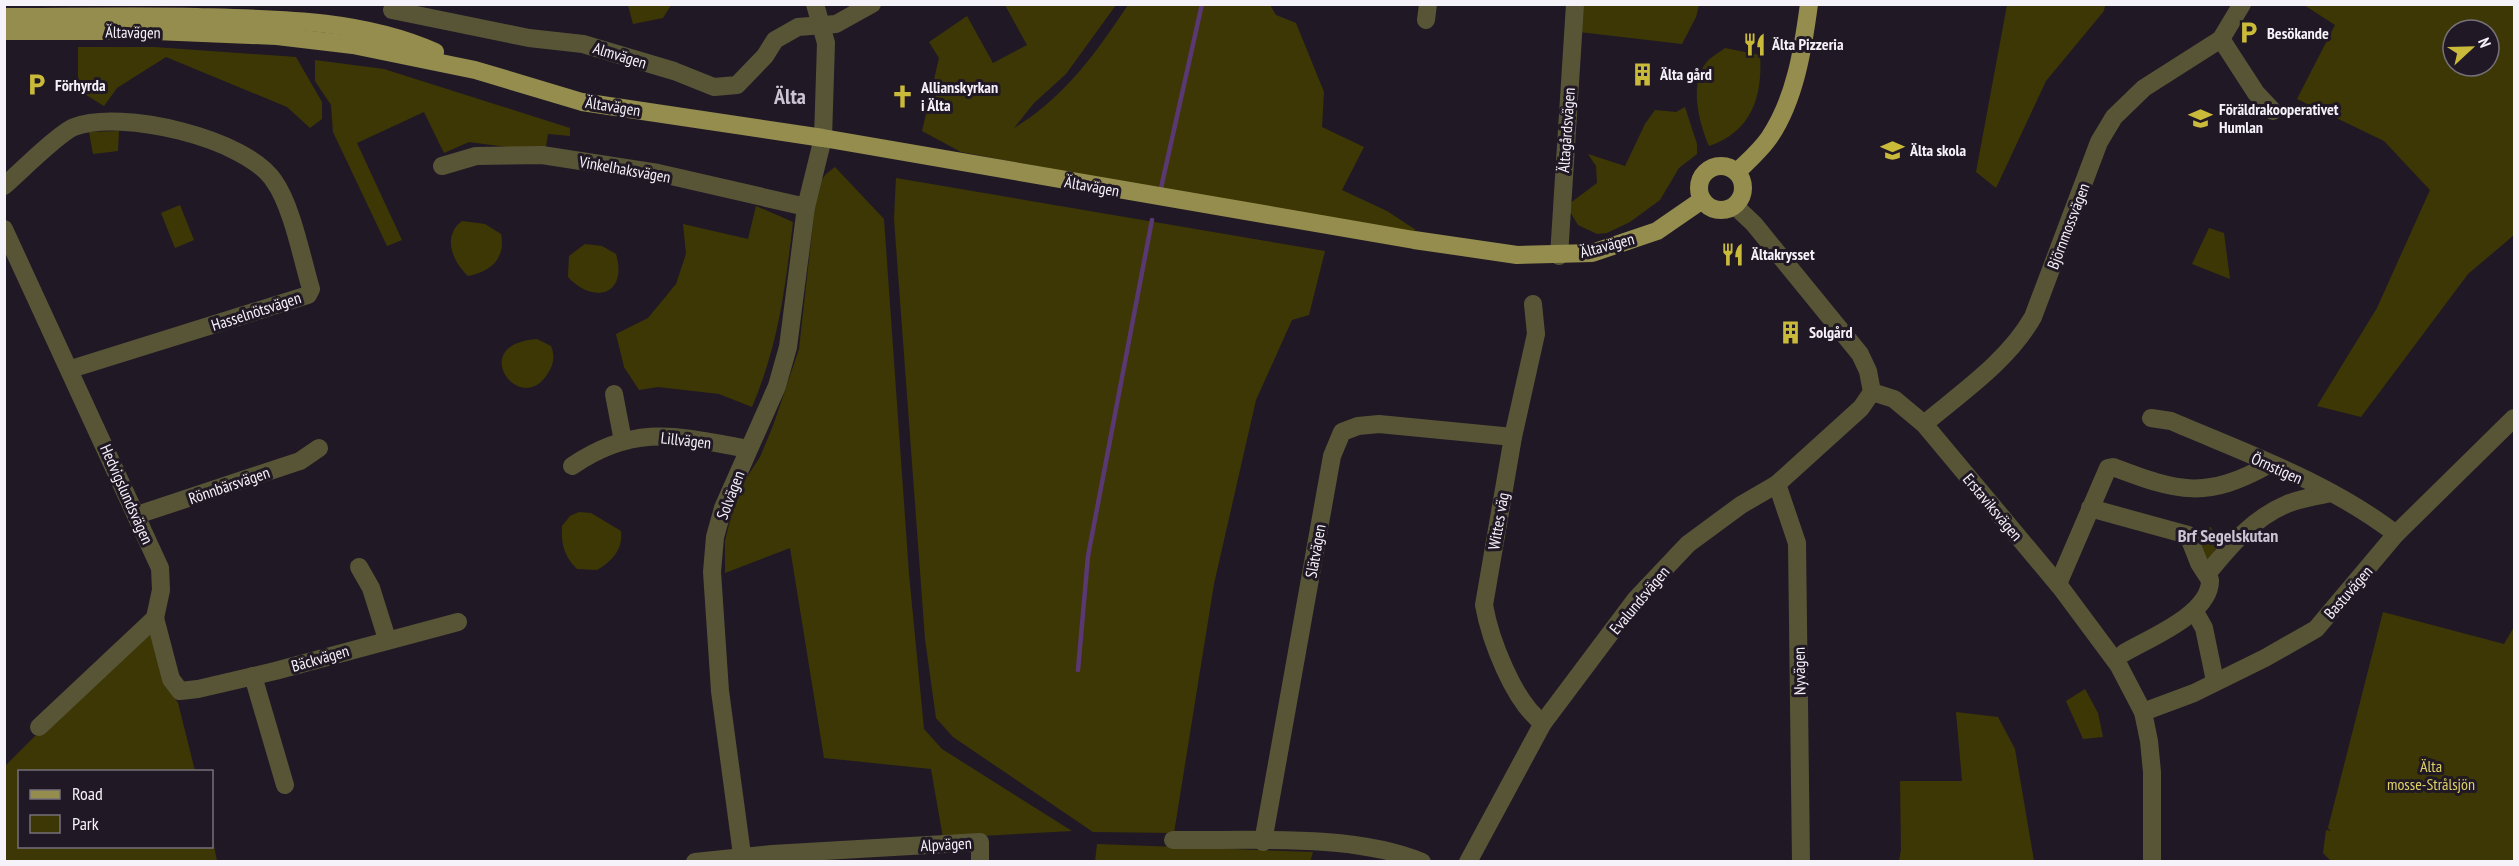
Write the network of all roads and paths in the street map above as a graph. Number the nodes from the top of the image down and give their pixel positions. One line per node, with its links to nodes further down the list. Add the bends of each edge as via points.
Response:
1 (815, 4): 8 (street)
2 (872, 4): 8 (street, Almvägen, via 837,24)
3 (1575, 4): 21 (street, Ältagårdsvägen)
4 (1809, 4): 15 (main road, via 1801,63 1782,115 1768,139)
5 (2242, 4): 10 (street, Björnmossvägen)
6 (392, 10): 8 (street, Almvägen, via 529,39 583,44 714,87 737,85 775,40 798,27)
7 (4, 17): 11 (main road, Ältavägen, via 152,16 312,22 409,41)
8 (823, 27): 13 (street)
9 (4, 31): 11 (main road, Ältavägen, via 277,36 353,45)
10 (2221, 39): 12 (street, via 2256,93); 28 (street, Björnmossvägen, via 2144,88 2114,117 2099,142 2023,336)
11 (475, 70): 13 (main road, Ältavägen, via 582,102)
12 (2273, 111)
13 (823, 138): 19 (street, Solvägen); 21 (main road, Ältavägen, via 1414,240 1517,255)
14 (442, 166): 19 (street, Vinkelhaksvägen, via 476,156 542,155 658,173)
15 (1737, 172): 17 (main road, via 1720,166 1708,170 1700,179); 18 (main road, via 1743,194)
16 (4, 186): 23 (street, Hasselnötsvägen, via 73,127 110,122 159,126 218,143 261,168 282,194 311,289 308,295)
17 (1702, 200): 18 (main road, via 1717,210); 21 (main road, Ältavägen, via 1657,231 1592,253)
18 (1735, 206): 24 (street, via 1761,232 1860,354)
19 (806, 207): 32 (street, Solvägen, via 788,348 777,386)
20 (4, 229): 23 (street, Hedvigslundsvägen)
21 (1559, 256)
22 (1533, 304): 29 (street, Wittes väg, via 1536,334)
23 (71, 369): 38 (street, Hedvigslundsvägen)
24 (1872, 392): 28 (street, Erstaviksvägen, via 1894,399); 35 (street, Evalundsvägen, via 1862,408)
25 (614, 394): 30 (street)
26 (2151, 418): 33 (street, Örnstigen, via 2172,421)
27 (2514, 418): 39 (street, Bastuvägen)
28 (1923, 424): 42 (street, Erstaviksvägen)
29 (1513, 437): 51 (street, Wittes väg, via 1484,605 1487,623 1522,701); 55 (street, Slätvägen, via 1379,424 1342,432 1332,456)
30 (623, 441): 32 (street, Lillvägen, via 639,436 688,438); 34 (street, Lillvägen, via 595,450)
31 (319, 448): 38 (street, Rönnbärsvägen, via 300,461)
32 (748, 449): 56 (street, Solvägen, via 723,508 712,572 720,691)
33 (2270, 464): 36 (street, Örnstigen); 37 (street, via 2227,485 2183,490 2108,468)
34 (572, 466)
35 (1777, 484): 51 (street, Evalundsvägen, via 1688,544 1636,599); 61 (street, Nyvägen, via 1797,543)
36 (2332, 493): 39 (street, Örnstigen, via 2364,509); 41 (street, via 2277,509 2235,539)
37 (2090, 508): 41 (street, via 2188,535); 42 (street)
38 (137, 515): 44 (street, Hedvigslundsvägen, via 160,568 161,591)
39 (2396, 534): 49 (street, Bastuvägen, via 2316,629)
40 (359, 567): 46 (street, via 371,588)
41 (2207, 574): 43 (street, via 2210,590)
42 (2058, 584): 50 (street, Erstaviksvägen, via 2103,642)
43 (2195, 612): 47 (street); 49 (street, via 2204,628)
44 (155, 618): 48 (street, Bäckvägen, via 171,679 180,691); 52 (street)
45 (458, 622): 46 (street, Bäckvägen)
46 (387, 639): 48 (street, Bäckvägen)
47 (2124, 653)
48 (252, 676): 53 (street)
49 (2216, 681): 50 (street, Bastuvägen)
50 (2143, 712): 62 (street, Erstaviksvägen, via 2152,772)
51 (1543, 723): 60 (street, Evalundsvägen)
52 (39, 727)
53 (285, 785)
54 (1173, 840): 55 (street)
55 (1263, 842): 59 (street, via 1367,846)
56 (743, 860): 57 (street, Alpvägen); 58 (street, Alpvägen, via 772,854 980,843)
57 (695, 861)
58 (980, 861)
59 (1422, 861)
60 (1468, 861)
61 (1801, 861)
62 (2152, 861)

